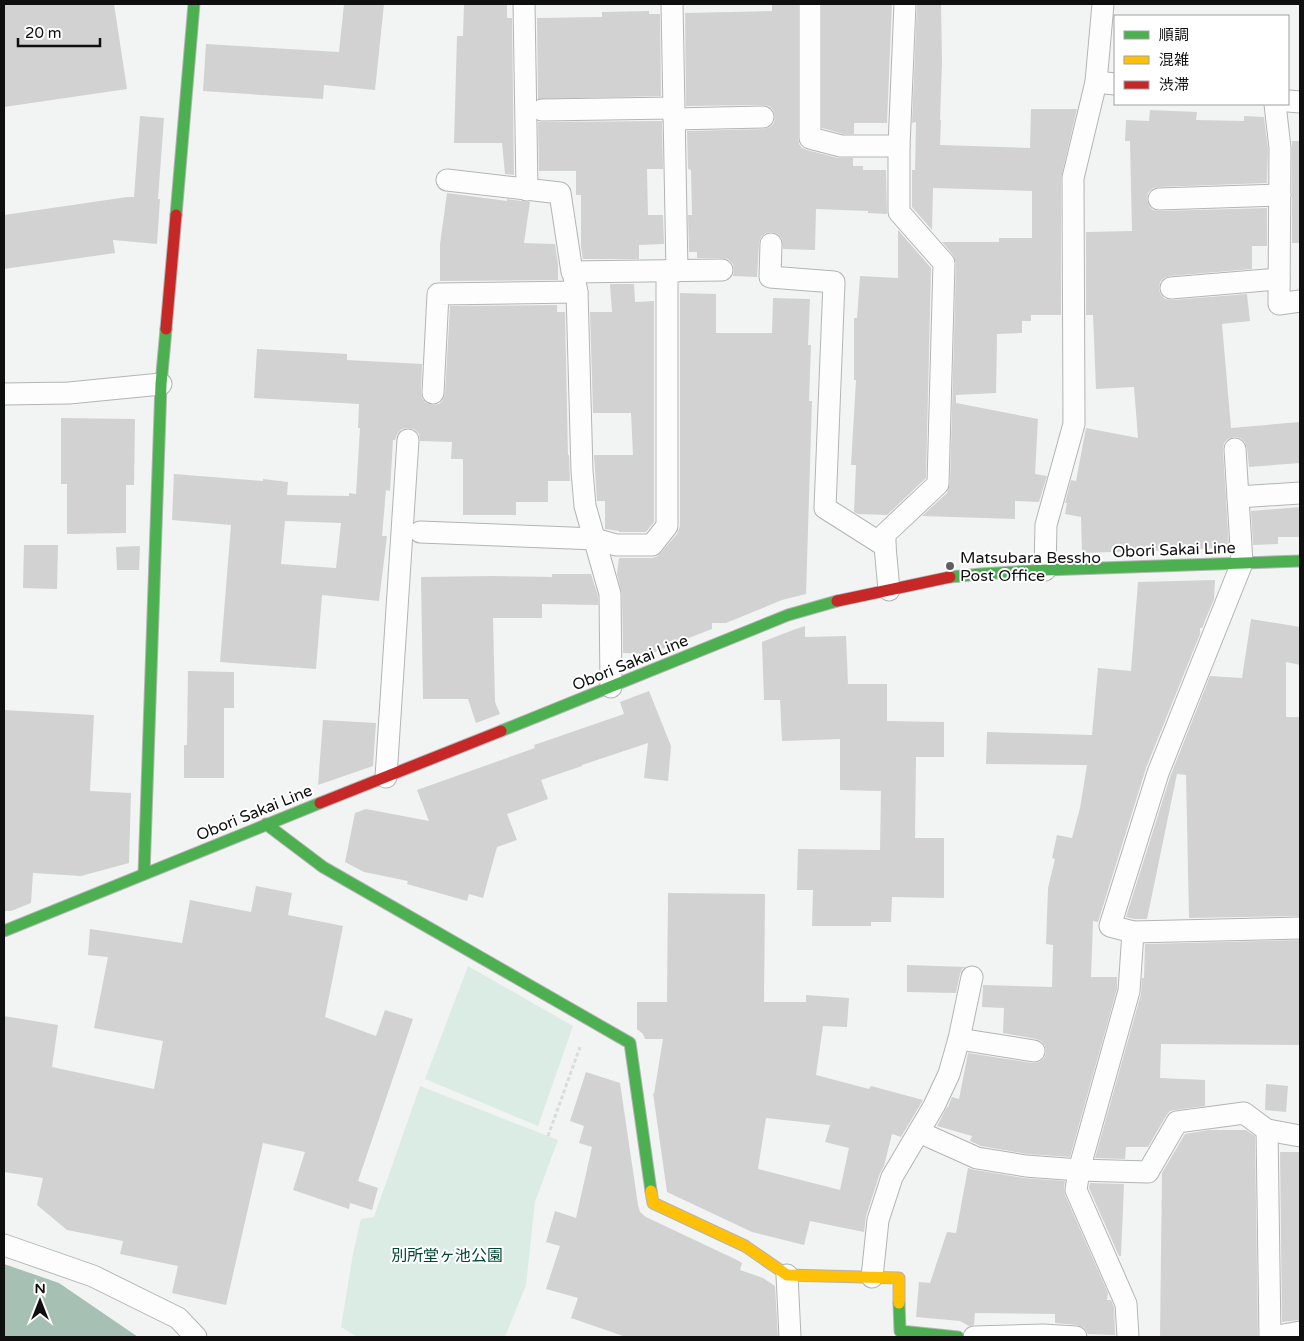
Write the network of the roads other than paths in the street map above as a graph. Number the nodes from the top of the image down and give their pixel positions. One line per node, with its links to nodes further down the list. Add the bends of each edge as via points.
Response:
1 (194, 4): 24 (street)
2 (524, 4): 14 (street)
3 (672, 4): 10 (street)
4 (810, 4): 12 (street, via 810,138 841,146)
5 (906, 4): 12 (street)
6 (1103, 4): 7 (street)
7 (1106, 83): 36 (street, via 1073,178 1074,424 1046,525)
8 (1275, 105): 15 (street, via 1280,148)
9 (542, 110): 10 (street)
10 (674, 113): 11 (street); 19 (street)
11 (763, 117)
12 (899, 146): 33 (street, via 899,212 944,263 938,484 885,534)
13 (446, 180): 14 (street)
14 (527, 190): 21 (street, via 560,193)
15 (1280, 195): 16 (street); 20 (street)
16 (1159, 199)
17 (771, 244): 33 (street, via 770,277 834,282 825,508)
18 (722, 270): 19 (street)
19 (672, 271): 21 (street); 32 (street, via 668,526 652,545 616,545)
20 (1280, 279): 22 (street); 23 (street, via 1280,304)
21 (575, 282): 25 (street, via 438,294); 32 (street, via 582,471 585,506)
22 (1171, 288)
23 (1300, 301)
24 (161, 384): 26 (street, via 69,393); 41 (street)
25 (432, 393)
26 (4, 394)
27 (408, 440): 39 (street)
28 (1235, 449): 30 (street)
29 (1300, 493): 30 (street)
30 (1238, 496): 35 (street)
31 (420, 532): 32 (street)
32 (595, 539): 38 (street, via 610,594)
33 (885, 546): 37 (street)
34 (1300, 561): 35 (street, Obori Sakai Line)
35 (1242, 563): 36 (street, Obori Sakai Line); 44 (street, via 1158,773 1110,926)
36 (1045, 570): 37 (street, Obori Sakai Line, via 945,578)
37 (889, 590): 38 (street, Obori Sakai Line, via 788,616)
38 (611, 687): 39 (street, Obori Sakai Line)
39 (386, 777): 40 (street, Obori Sakai Line)
40 (266, 824): 41 (street, Obori Sakai Line); 53 (street, via 323,867 630,1043 653,1203 745,1246)
41 (144, 874): 43 (street, Obori Sakai Line)
42 (1300, 928): 44 (street)
43 (4, 931)
44 (1133, 932): 51 (street, via 1128,991)
45 (972, 977): 46 (street)
46 (959, 1040): 47 (street); 49 (street, via 949,1074)
47 (1034, 1051)
48 (1267, 1130): 50 (street); 51 (street, via 1244,1113 1177,1122 1148,1172); 62 (street)
49 (919, 1132): 51 (street, via 977,1158); 54 (street, via 892,1177 878,1220)
50 (1300, 1136)
51 (1079, 1170): 61 (street, via 1076,1190 1126,1304)
52 (4, 1244): 56 (street, via 93,1276 178,1318)
53 (787, 1274): 54 (street); 57 (street)
54 (872, 1277): 58 (street, via 899,1278 900,1331)
55 (1300, 1332): 62 (street)
56 (196, 1337)
57 (790, 1337)
58 (958, 1337)
59 (974, 1337): 60 (street)
60 (1076, 1337)
61 (1128, 1337)
62 (1271, 1337)

